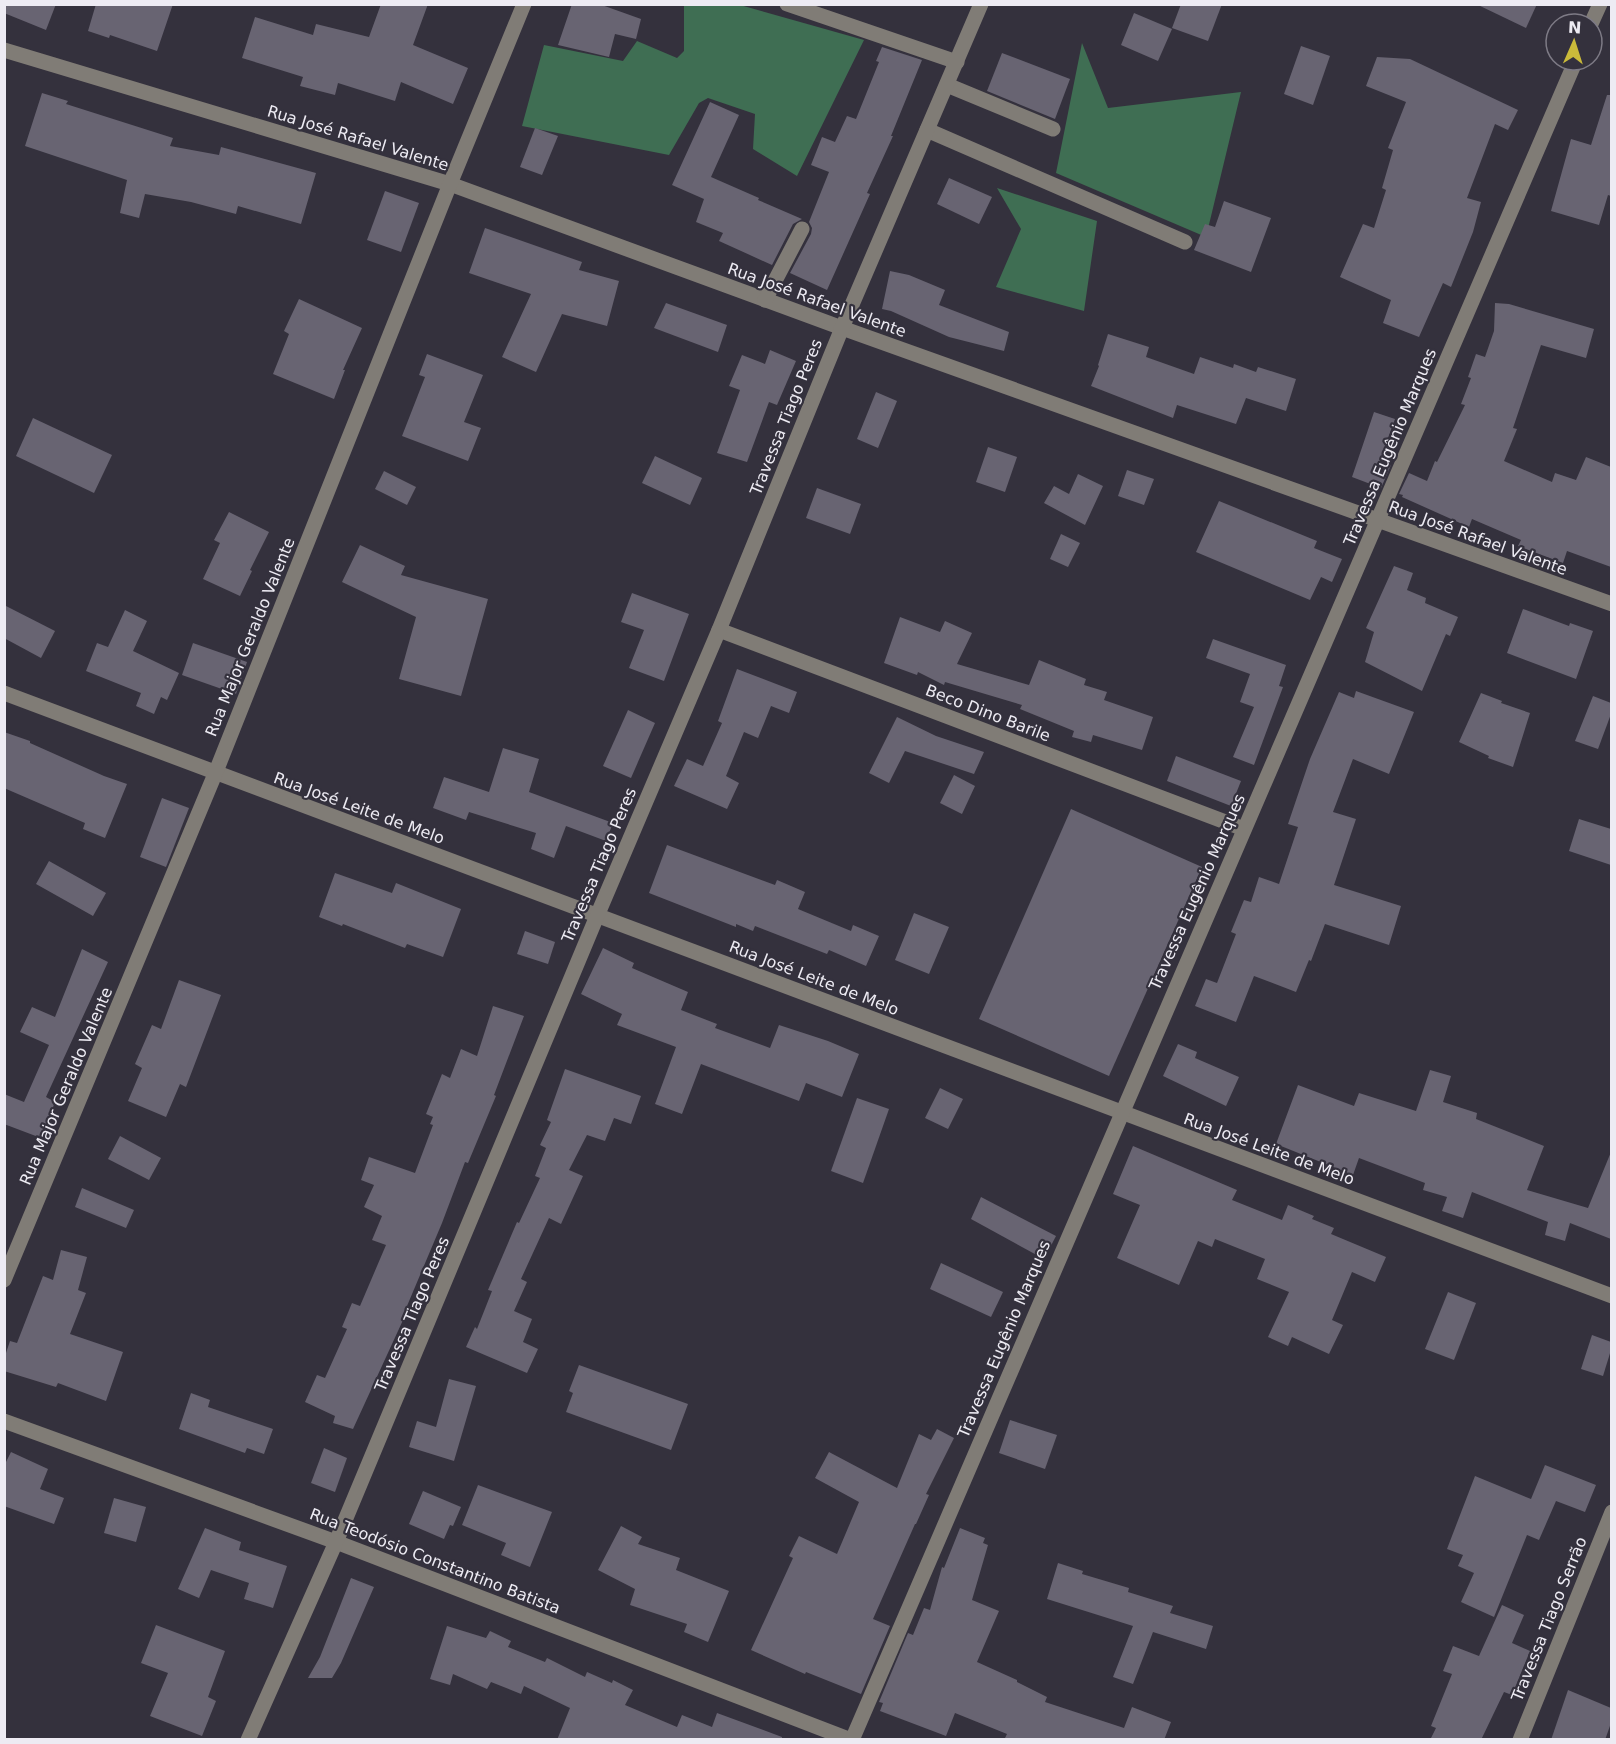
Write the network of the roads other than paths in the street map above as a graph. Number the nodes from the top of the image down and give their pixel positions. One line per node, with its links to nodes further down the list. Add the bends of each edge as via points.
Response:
1 (524, 4): 10 (street, Rua Major Geraldo Valente)
2 (787, 4): 5 (street)
3 (981, 4): 5 (street, Travessa Tiago Peres)
4 (4, 50): 10 (street, Rua José Rafael Valente)
5 (957, 62): 7 (street, Travessa Tiago Peres)
6 (1571, 72): 15 (street, Travessa Eugênio Marques)
7 (947, 85): 8 (street); 9 (street, Travessa Tiago Peres)
8 (1053, 129)
9 (927, 130): 12 (street); 14 (street, Travessa Tiago Peres)
10 (450, 184): 13 (street, Rua José Rafael Valente); 19 (street, Rua Major Geraldo Valente)
11 (802, 229): 13 (street)
12 (1185, 242)
13 (765, 300): 14 (street, Rua José Rafael Valente)
14 (842, 328): 15 (street, Rua José Rafael Valente); 17 (street, Travessa Tiago Peres)
15 (1378, 521): 16 (street, Rua José Rafael Valente); 20 (street, Travessa Eugênio Marques)
16 (1611, 604)
17 (719, 630): 20 (street, Beco Dino Barile); 21 (street, Travessa Tiago Peres)
18 (4, 693): 19 (street, Rua José Leite de Melo)
19 (215, 774): 21 (street, Rua José Leite de Melo); 23 (street, Rua Major Geraldo Valente)
20 (1244, 829): 22 (street, Travessa Eugênio Marques)
21 (597, 916): 22 (street, Rua José Leite de Melo); 27 (street, Travessa Tiago Peres)
22 (1120, 1112): 24 (street, Rua José Leite de Melo); 29 (street, Travessa Eugênio Marques)
23 (4, 1280)
24 (1611, 1296)
25 (4, 1421): 27 (street, Rua Teodósio Constantino Batista)
26 (1611, 1512): 30 (street, Travessa Tiago Serrão)
27 (336, 1542): 28 (street, Travessa Tiago Peres); 29 (street, Rua Teodósio Constantino Batista)
28 (248, 1740)
29 (851, 1740)
30 (1520, 1740)

